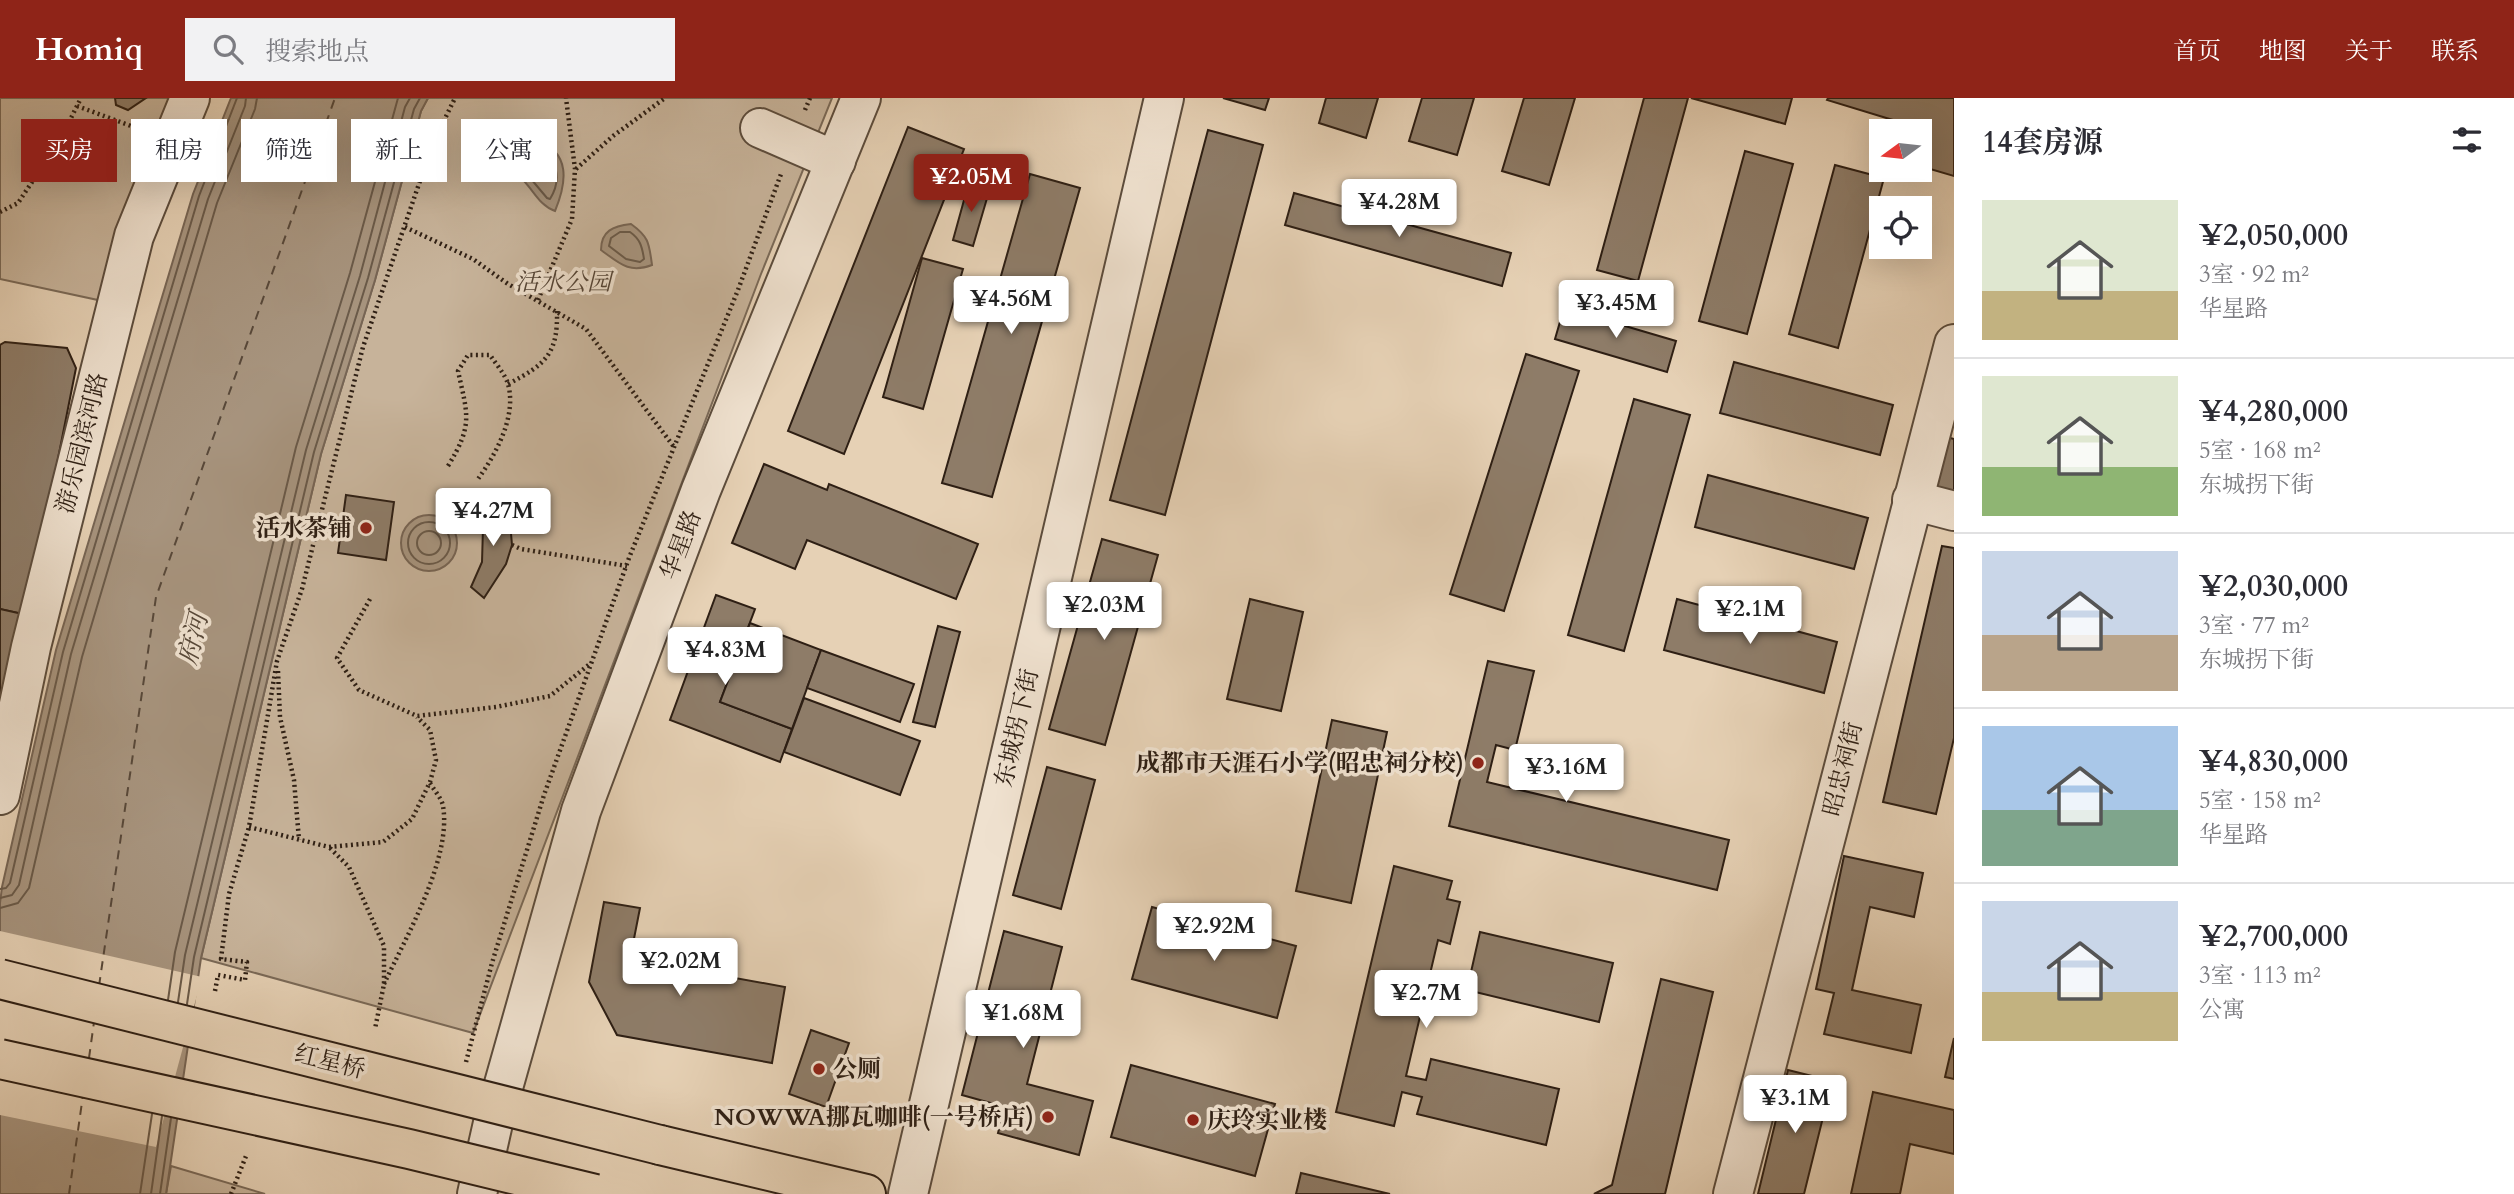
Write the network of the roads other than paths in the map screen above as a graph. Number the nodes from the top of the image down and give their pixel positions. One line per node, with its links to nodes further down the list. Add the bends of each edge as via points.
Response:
1 (190, 98): 9 (street, 游乐园滨河路, via 134,236 31,647)
2 (861, 98): 5 (street, 华星路)
3 (1164, 98): 15 (street, 东城拐下街)
4 (760, 128): 5 (street)
5 (836, 161): 12 (street, 华星路, via 701,490 581,811)
6 (1954, 344): 7 (street, 昭忠祠街)
7 (1912, 500): 8 (street); 16 (street, 昭忠祠街)
8 (1954, 511)
9 (0, 795)
10 (0, 979): 14 (main road, 红星桥, bridge)
11 (0, 1059): 13 (main road, bridge)
12 (477, 1194)
13 (595, 1194)
14 (866, 1194)
15 (908, 1194)
16 (1733, 1194)

